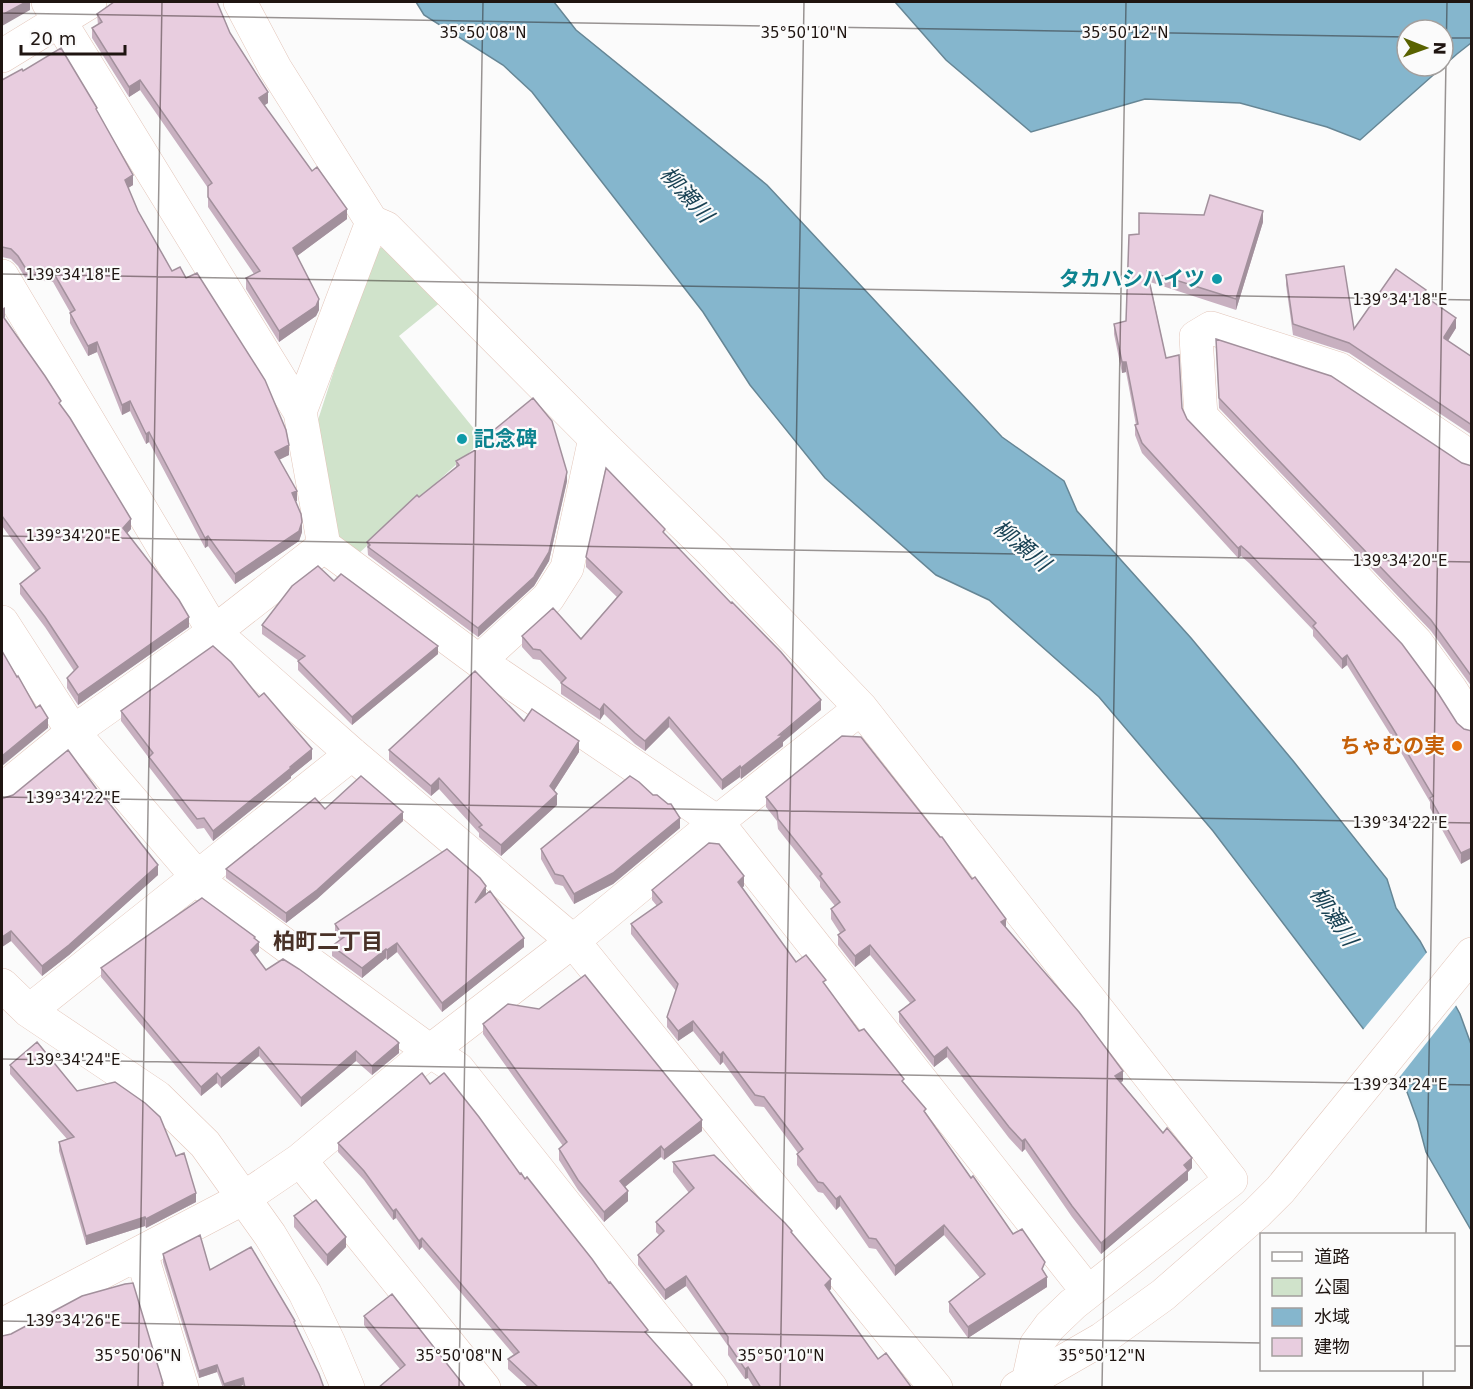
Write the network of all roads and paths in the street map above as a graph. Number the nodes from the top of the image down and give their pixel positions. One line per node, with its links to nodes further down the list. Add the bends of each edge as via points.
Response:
1 (90, 2): 3 (street)
2 (240, 2): 5 (street, via 275,68)
3 (54, 11): 4 (street); 7 (street)
4 (2, 56)
5 (372, 222): 7 (street); 8 (street, via 386,228)
6 (2, 276): 12 (street)
7 (300, 412): 10 (street)
8 (595, 438): 13 (street, via 567,568 548,598); 15 (street, via 712,552)
9 (1472, 458): 14 (street, via 1339,369 1211,327 1196,337 1201,416 1416,642)
10 (324, 546): 12 (street); 13 (street)
11 (2, 622): 17 (street)
12 (214, 632): 17 (street); 18 (street)
13 (479, 661): 20 (street)
14 (1461, 684): 16 (street)
15 (861, 708): 20 (street); 30 (street, via 1231,1180)
16 (1472, 723)
17 (73, 732): 19 (street); 21 (street)
18 (352, 754): 21 (street); 22 (street)
19 (2, 790)
20 (717, 822): 22 (street); 30 (street)
21 (198, 877): 25 (street); 26 (street, via 206,887)
22 (573, 941): 26 (street); 37 (street)
23 (1472, 954): 32 (street, via 1280,1190 1257,1213 1163,1295 1102,1339)
24 (2, 985): 25 (street)
25 (29, 1011): 28 (street, via 157,1097 205,1144)
26 (430, 1051): 27 (street); 36 (street, via 458,1069)
27 (300, 1160): 28 (street); 35 (street)
28 (244, 1198): 29 (street); 34 (street, via 305,1293)
29 (141, 1253): 31 (street); 33 (street)
30 (1088, 1292): 32 (street, via 1050,1326 1036,1345)
31 (2, 1325)
32 (1023, 1385)
33 (182, 1388)
34 (348, 1388)
35 (484, 1388)
36 (711, 1388)
37 (936, 1388)

